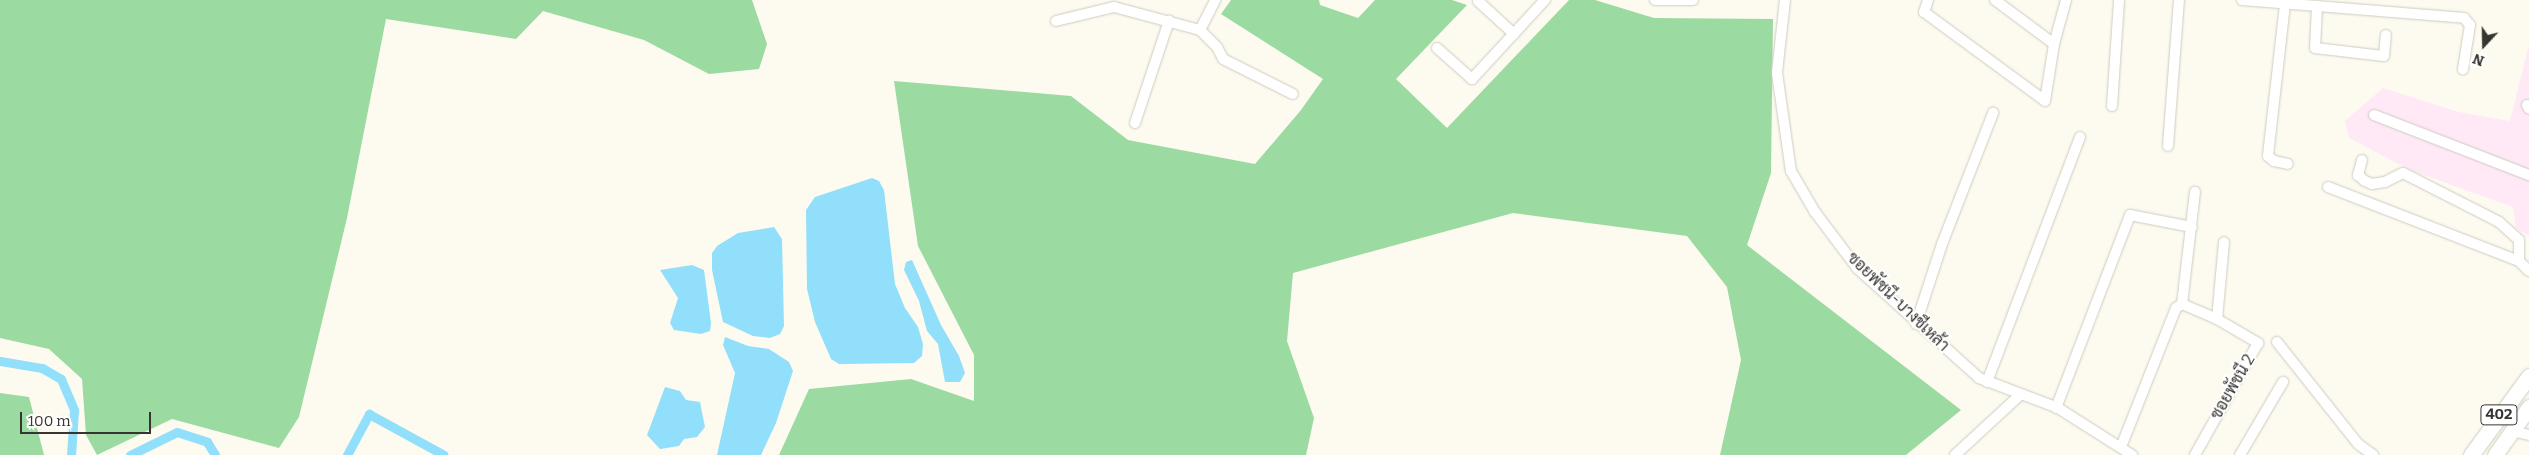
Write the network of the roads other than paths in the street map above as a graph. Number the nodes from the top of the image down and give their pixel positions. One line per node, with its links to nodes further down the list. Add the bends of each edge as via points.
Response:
1 (1215, 0): 18 (street)
2 (1545, 0): 19 (street)
3 (1656, 0): 4 (street)
4 (1693, 0)
5 (1785, 0): 42 (street, ซอยพัชนี-บางชีเหล้า, via 1777,73 1790,171 1815,212 1858,269)
6 (1928, 0): 21 (street, via 1924,12 2045,101)
7 (1996, 0): 21 (street)
8 (2066, 0): 21 (street)
9 (2119, 0): 25 (street)
10 (2179, 0): 30 (street)
11 (2242, 0): 13 (street)
12 (1478, 1): 19 (street)
13 (2262, 1): 14 (street)
14 (2285, 4): 15 (street); 32 (street, via 2268,156)
15 (2317, 6): 20 (street, via 2315,48 2384,56); 23 (street, via 2464,18 2470,25)
16 (1056, 21): 17 (street, via 1114,7)
17 (1169, 21): 18 (street); 28 (street)
18 (1200, 30): 24 (street, via 1217,46 1223,59)
19 (1514, 34): 22 (street, via 1472,79)
20 (2386, 35)
21 (2054, 44)
22 (1436, 48)
23 (2463, 69)
24 (1293, 94)
25 (2112, 106)
26 (1993, 113): 42 (street, via 1942,244)
27 (2374, 115): 33 (street)
28 (1135, 123)
29 (2080, 137): 45 (street)
30 (2168, 146)
31 (2362, 160): 38 (street, via 2358,175 2364,181 2372,184 2385,182 2403,173 2499,222 2519,240)
32 (2288, 164)
33 (2529, 175)
34 (2328, 187): 38 (street)
35 (2195, 192): 36 (street)
36 (2192, 227): 40 (street); 49 (street, via 2130,214)
37 (2224, 242): 41 (street)
38 (2519, 261): 39 (street)
39 (2529, 272)
40 (2182, 304): 41 (street, ซอยพัชนี 2); 52 (street, via 2176,308)
41 (2216, 319): 55 (street, ซอยพัชนี 2, via 2258,343)
42 (1916, 324): 45 (street, ซอยพัชนี-บางชีเหล้า)
43 (2277, 342): 57 (street, via 2358,444)
44 (2529, 376): 58 (main road, 402)
45 (1987, 382): 47 (street, ซอยพัชนี-บางชีเหล้า)
46 (2283, 382): 56 (street)
47 (2019, 396): 49 (street, ซอยพัชนี-บางชีเหล้า); 53 (street)
48 (2529, 407): 50 (main road, 402)
49 (2056, 408): 52 (street, ซอยพัชนี-บางชีเหล้า)
50 (2512, 431): 51 (street); 59 (main road, 402)
51 (2529, 435)
52 (2122, 447): 54 (street, ซอยพัชนี-บางชีเหล้า)
53 (1955, 455)
54 (2132, 455)
55 (2195, 455)
56 (2240, 455)
57 (2373, 455)
58 (2470, 455)
59 (2495, 455)

